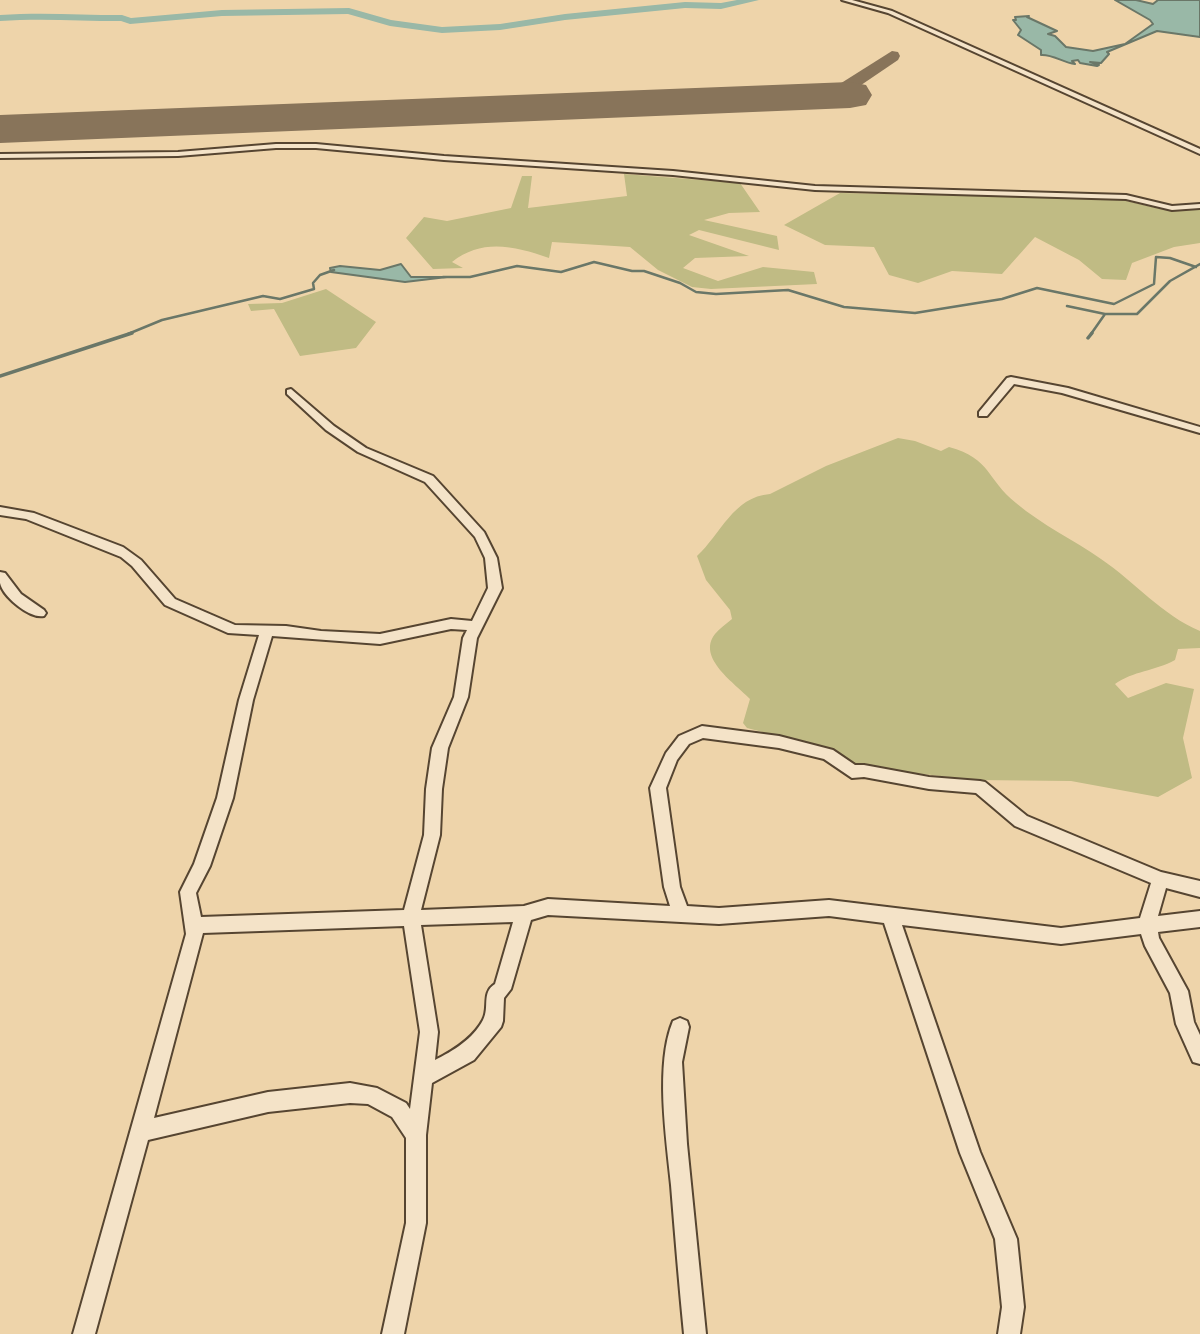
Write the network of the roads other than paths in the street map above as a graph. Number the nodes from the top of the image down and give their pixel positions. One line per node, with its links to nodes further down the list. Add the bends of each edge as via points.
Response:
1 (845, 0): 2 (street, via 890,12)
2 (1200, 152)
3 (0, 156): 4 (street, via 178,155 316,146 828,188 1126,197 1172,208)
4 (1200, 206)
5 (291, 392): 11 (street, via 362,450 429,479 480,535 491,558 495,588)
6 (983, 414): 7 (street, via 1011,380 1064,390)
7 (1200, 430)
8 (0, 512): 12 (street, via 46,520 128,555 146,571 161,595 189,612 233,630)
9 (0, 576): 10 (street, via 16,597)
10 (39, 613)
11 (476, 626): 12 (street, via 450,624 380,639); 17 (street, via 461,697 440,748 432,835)
12 (267, 631): 21 (street, via 246,700 225,798 202,866 188,892)
13 (1160, 879): 14 (street); 15 (street, via 1021,821 979,787 852,772 828,754 702,732 684,740 658,788 672,887); 20 (street)
14 (1200, 889)
15 (681, 913): 16 (street, via 548,906); 18 (street, via 719,916 829,908)
16 (524, 914): 17 (street); 24 (street, via 502,989 495,994 494,1021 467,1053)
17 (411, 916): 21 (street); 24 (street, via 429,1032)
18 (891, 917): 20 (street, via 1061,936); 30 (street, via 970,1153 1006,1239 1013,1307)
19 (1200, 919): 20 (street)
20 (1149, 924): 23 (street, via 1151,940 1178,991 1185,1024)
21 (193, 925): 25 (street, via 195,934)
22 (680, 1027): 29 (street, via 673,1062 677,1144)
23 (1200, 1055)
24 (422, 1078): 26 (street)
25 (142, 1131): 26 (street, via 268,1102 350,1093 370,1095 399,1110); 27 (street)
26 (416, 1135): 28 (street, via 416,1223)
27 (84, 1334)
28 (393, 1334)
29 (695, 1334)
30 (1009, 1334)

